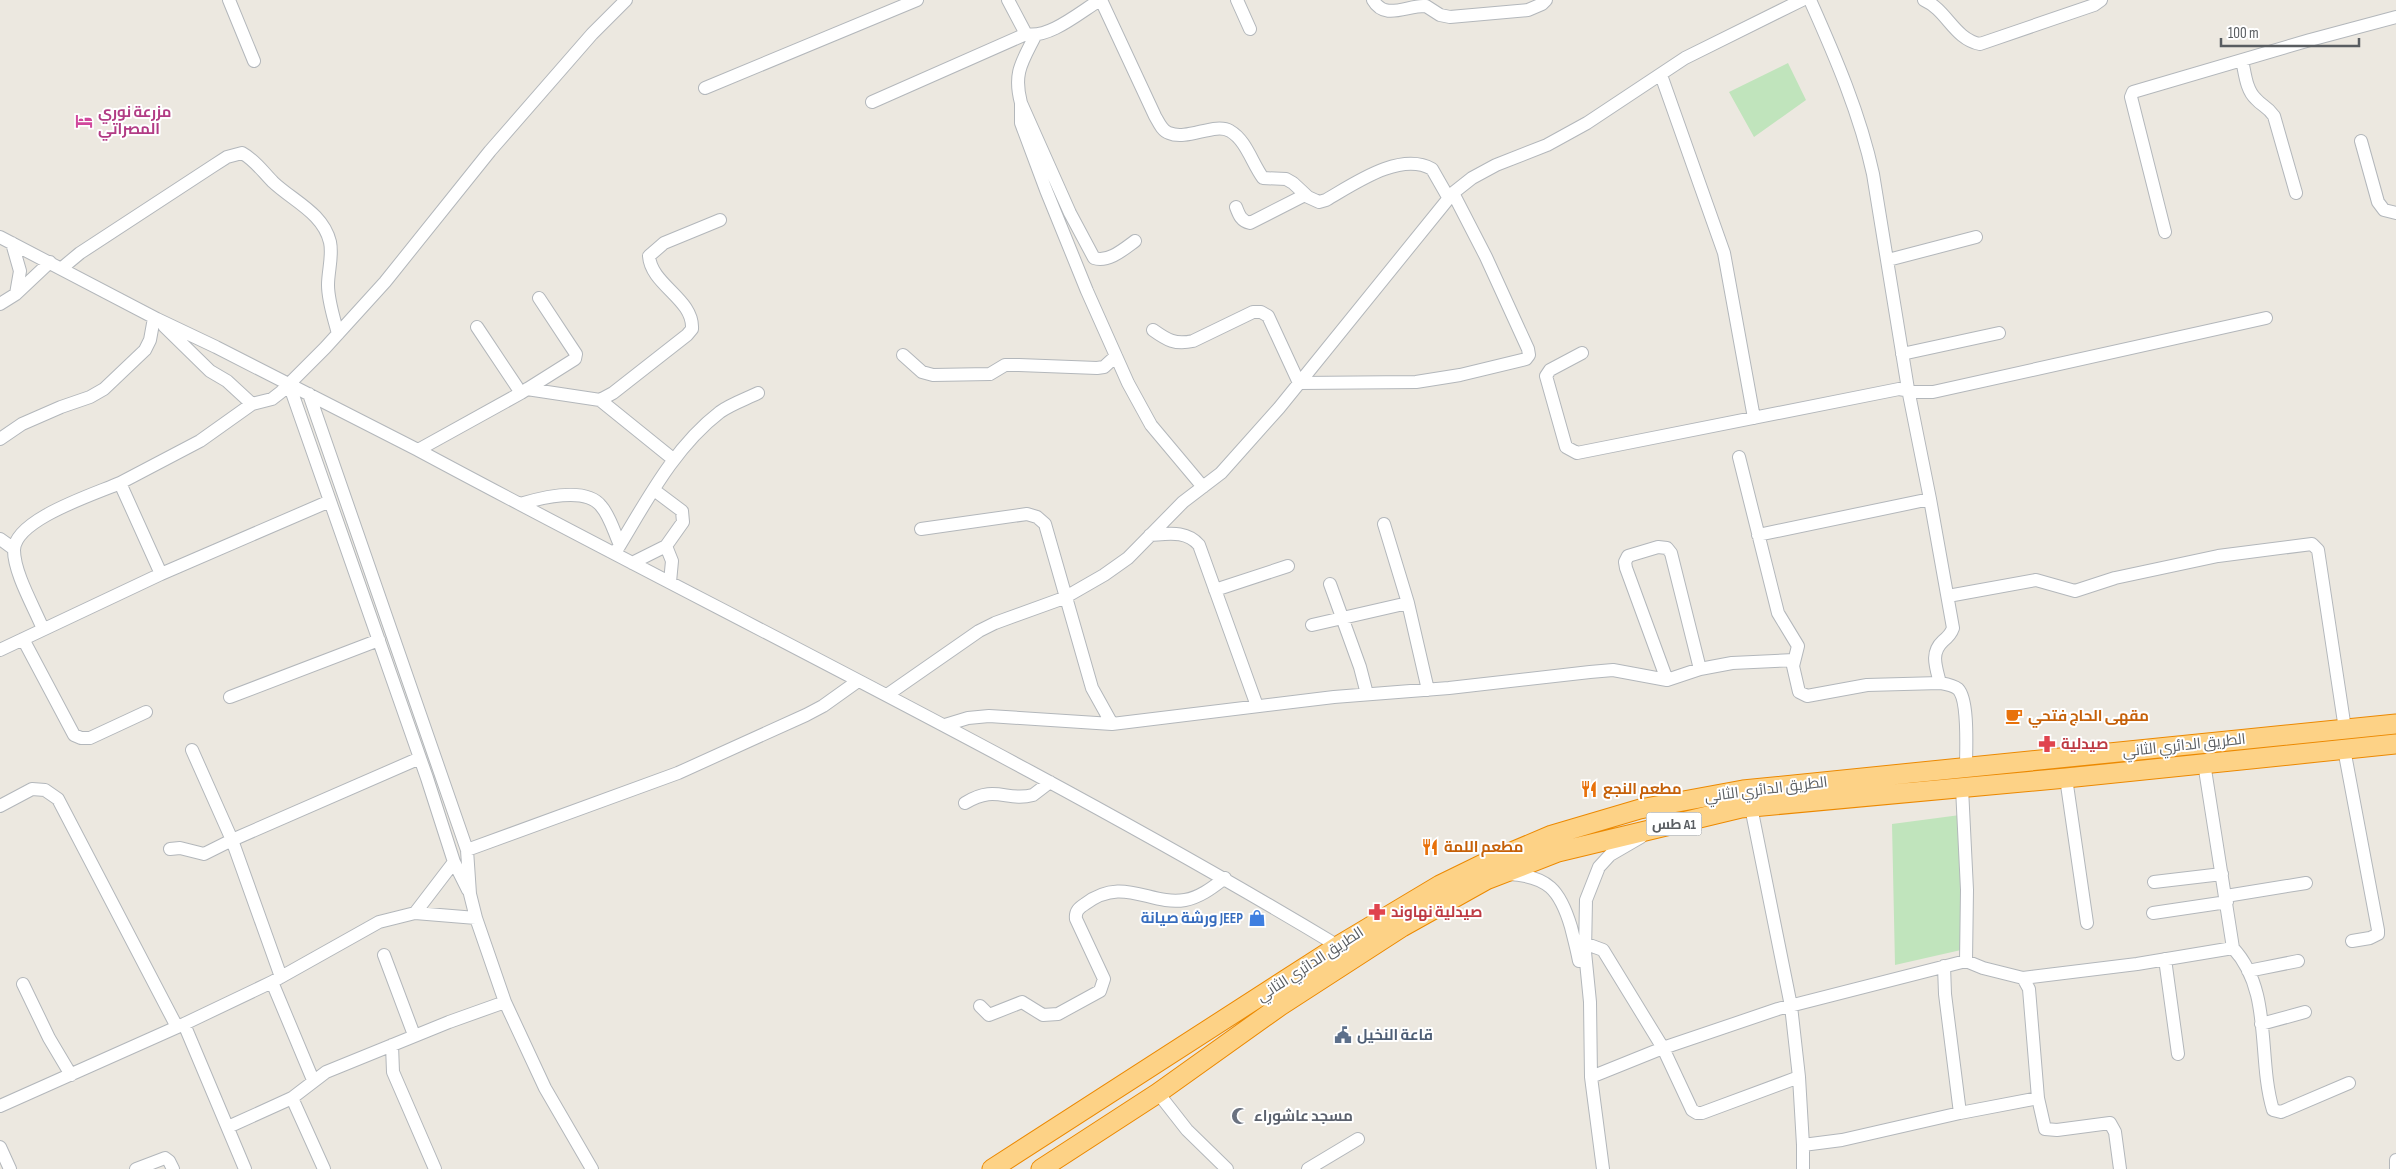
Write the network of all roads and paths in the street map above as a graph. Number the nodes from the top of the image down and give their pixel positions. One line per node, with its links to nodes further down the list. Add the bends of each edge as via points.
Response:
1 (229, 0): 16 (street)
2 (626, 0): 44 (street, via 592,34 490,151 411,252)
3 (917, 0): 19 (street)
4 (1008, 0): 15 (street)
5 (1100, 0): 15 (street, via 1048,32); 24 (street, via 1164,129 1182,135 1223,129 1230,131 1263,178 1286,179)
6 (1237, 0): 14 (street)
7 (1373, 0): 8 (street, via 1386,11 1426,6 1450,17 1528,10)
8 (1546, 0)
9 (1802, 0): 18 (street, via 1685,58)
10 (1810, 0): 33 (street, via 1867,148)
11 (1924, 0): 12 (street, via 1964,38 1980,44)
12 (2101, 0)
13 (2396, 17): 17 (street)
14 (1250, 29)
15 (1031, 35): 20 (street); 21 (street, via 1017,74 1016,87)
16 (254, 60)
17 (2242, 60): 23 (street, via 2250,91 2274,116); 29 (street, via 2132,92)
18 (1661, 75): 25 (street, via 1547,146 1472,178); 57 (street, via 1724,254)
19 (706, 88)
20 (872, 102)
21 (1021, 103): 32 (street, via 1070,213 1094,258 1107,259); 48 (street, via 1021,123 1046,190)
22 (2361, 141): 27 (street, via 2378,202 2384,210)
23 (2296, 193)
24 (1305, 195): 25 (street, via 1313,200 1326,200 1393,166 1408,162 1432,169); 26 (street, via 1250,223 1244,222)
25 (1450, 195): 49 (street); 49 (street, via 1486,257 1528,349 1526,359 1416,382)
26 (1236, 206)
27 (2396, 213)
28 (720, 220): 55 (street, via 664,244 649,256 653,270 690,316 692,329)
29 (2165, 232)
30 (1976, 237): 33 (street)
31 (6, 240): 34 (street); 36 (street, via 20,272)
32 (1135, 241)
33 (1888, 260): 46 (street)
34 (50, 262): 35 (street); 36 (street)
35 (62, 268): 40 (street); 44 (street, via 227,157 242,153 312,211 326,233 331,254 328,286)
36 (16, 294): 38 (street)
37 (539, 298): 52 (street, via 576,354 571,362)
38 (0, 304)
39 (2266, 318): 51 (street, via 1932,392)
40 (155, 319): 50 (street); 56 (street, via 210,371); 58 (street, via 145,350 104,389 22,424)
41 (477, 327): 52 (street)
42 (1153, 330): 49 (street, via 1172,343 1183,344 1253,312 1262,312 1268,316)
43 (1999, 333): 46 (street)
44 (338, 334): 50 (street)
45 (1582, 353): 57 (street, via 1550,370 1546,376 1566,447 1570,451 1585,453)
46 (1902, 354): 51 (street)
47 (903, 355): 48 (street, via 922,372 932,375 990,374 1005,365 1097,368 1110,363)
48 (1116, 356): 63 (street, via 1151,425)
49 (1299, 383): 63 (street, via 1234,461)
50 (289, 384): 54 (street); 56 (street, via 272,399); 66 (street)
51 (1908, 389): 57 (street); 65 (street)
52 (524, 391): 55 (street); 59 (street)
53 (758, 393): 61 (street, via 722,410)
54 (309, 394): 59 (street); 121 (street)
55 (600, 400): 61 (street)
56 (252, 404): 62 (street, via 200,441)
57 (1754, 418)
58 (0, 439)
59 (418, 450): 67 (street)
60 (1739, 458): 71 (street)
61 (673, 459): 64 (street)
62 (120, 483): 74 (street, via 33,523 17,540); 78 (street)
63 (1202, 487): 70 (street)
64 (654, 490): 73 (street, via 684,516); 75 (street)
65 (1930, 499): 71 (street); 82 (street)
66 (330, 501): 78 (street); 89 (street)
67 (520, 504): 75 (street); 75 (street, via 551,496 594,499 602,506)
68 (1384, 524): 84 (street)
69 (921, 529): 83 (street, via 1027,514 1037,517 1045,524)
70 (1150, 535): 81 (street, via 1182,534 1193,538 1200,545); 83 (street, via 1128,558)
71 (1758, 536): 91 (street, via 1778,612 1798,646)
72 (0, 539): 74 (street)
73 (666, 546): 76 (street); 79 (street, via 672,560)
74 (14, 549): 87 (street, via 20,575)
75 (617, 549): 76 (street)
76 (632, 562): 79 (street)
77 (1288, 566): 81 (street)
78 (161, 574): 87 (street)
79 (670, 582): 94 (street)
80 (1330, 584): 85 (street)
81 (1215, 590): 100 (street)
82 (1948, 596): 95 (street, via 1953,628 1935,652); 105 (street, via 2036,580 2075,591 2116,578 2218,556 2312,544 2318,550)
83 (1064, 598): 98 (street, via 995,623); 102 (street, via 1092,688)
84 (1408, 603): 85 (street); 96 (street)
85 (1342, 617): 86 (street); 97 (street)
86 (1312, 625)
87 (43, 629): 88 (street)
88 (23, 639): 90 (street); 101 (street, via 74,735 90,738)
89 (379, 640): 99 (street); 109 (street)
90 (0, 650)
91 (1794, 660): 92 (street, via 1732,663); 95 (street, via 1799,692 1807,696 1867,685)
92 (1700, 669): 93 (street); 93 (street, via 1672,553 1667,548 1658,547 1628,556 1626,568)
93 (1667, 680): 96 (street, via 1613,670)
94 (858, 681): 98 (street); 121 (street, via 806,715 678,773)
95 (1940, 682): 111 (street, via 1957,688 1963,700)
96 (1428, 690): 97 (street)
97 (1367, 694): 100 (street)
98 (887, 696): 104 (street)
99 (230, 697)
100 (1257, 706): 102 (street)
101 (146, 712)
102 (1112, 724): 104 (street, via 989,716 968,718)
103 (2396, 724): 105 (highway, الطريق الدائري الثاني / طس A1)
104 (945, 726): 113 (street)
105 (2345, 728): 111 (highway, الطريق الدائري الثاني / طس A1)
106 (2396, 744): 107 (highway, الطريق الدائري الثاني / طس A1)
107 (2344, 749): 110 (highway, الطريق الدائري الثاني / طس A1); 134 (street, via 2378,930 2378,934 2370,938)
108 (192, 750): 119 (street)
109 (420, 758): 119 (street); 122 (street)
110 (2204, 764): 112 (highway, الطريق الدائري الثاني / طس A1); 124 (street)
111 (1966, 767): 136 (highway, الطريق الدائري الثاني / طس A1, via 1743,790 1640,808 1535,841 1481,865 1390,913)
112 (2066, 778): 114 (highway, الطريق الدائري الثاني / طس A1); 133 (street)
113 (1050, 782): 115 (street, via 1033,795 992,793); 125 (street)
114 (1962, 788): 117 (highway, الطريق الدائري الثاني / طس A1); 140 (street, via 1967,890)
115 (965, 803)
116 (0, 806): 152 (street, via 32,789 45,790 58,799)
117 (1751, 806): 118 (highway, الطريق الدائري الثاني / طس A1); 149 (street)
118 (1668, 825): 123 (highway, الطريق الدائري الثاني / طس A1, via 1558,852); 135 (street, via 1610,855 1599,867 1586,900)
119 (232, 840): 120 (street, via 204,854 180,848); 145 (street)
120 (170, 850)
121 (467, 850): 128 (street)
122 (454, 862): 128 (street); 130 (street)
123 (1503, 873): 162 (highway, الطريق الدائري الثاني / طس A1, via 1386,937 1280,1006); 183 (street, via 1532,876 1554,888 1564,904 1583,987)
124 (2222, 874): 126 (street); 129 (street)
125 (1225, 878): 136 (street); 148 (street, via 1210,890 1184,900 1131,891 1118,892 1097,896 1078,909 1076,919 1104,979 1100,991 1092,997 1052,1016 1043,1015 1022,1002 989,1015)
126 (2154, 882)
127 (2306, 883): 129 (street)
128 (470, 894): 132 (street)
129 (2226, 899): 131 (street); 137 (street)
130 (415, 913): 132 (street); 145 (street, via 379,922)
131 (2153, 913)
132 (476, 918): 147 (street)
133 (2087, 923)
134 (2352, 941)
135 (1584, 942): 155 (street, via 1603,950); 158 (street, via 1590,1002)
136 (1338, 946): 179 (highway, الطريق الدائري الثاني / طس A1)
137 (2232, 948): 139 (street); 143 (street)
138 (384, 954): 153 (street)
139 (2165, 959): 144 (street); 156 (street)
140 (1966, 961): 142 (street); 144 (street)
141 (2298, 961): 143 (street)
142 (1944, 966): 149 (street); 166 (street, via 1944,994)
143 (2248, 971): 151 (street, via 2258,996)
144 (2023, 978): 164 (street, via 2031,997)
145 (277, 979): 152 (street); 160 (street)
146 (23, 984): 157 (street)
147 (506, 1002): 153 (street); 178 (street, via 545,1088)
148 (980, 1006)
149 (1791, 1006): 155 (street); 159 (street)
150 (2305, 1012): 151 (street)
151 (2261, 1024): 161 (street, via 2273,1110 2281,1112)
152 (180, 1026): 157 (street); 167 (street)
153 (414, 1036): 154 (street)
154 (392, 1044): 160 (street); 177 (street, via 393,1072)
155 (1663, 1048): 158 (street); 159 (street, via 1688,1106 1696,1114)
156 (2178, 1054)
157 (71, 1075): 165 (street)
158 (1591, 1077): 184 (street)
159 (1799, 1077): 169 (street)
160 (313, 1080): 163 (street)
161 (2349, 1083)
162 (1158, 1093): 180 (highway, الطريق الدائري الثاني / طس A1); 181 (street, via 1187,1130)
163 (292, 1098): 167 (street); 176 (street)
164 (2038, 1098): 166 (street); 186 (street, via 2047,1130 2110,1123 2115,1132)
165 (0, 1106)
166 (1960, 1113): 169 (street, via 1842,1140)
167 (228, 1127): 175 (street)
168 (1358, 1139): 182 (street)
169 (1802, 1145): 185 (street)
170 (0, 1147): 172 (street)
171 (2396, 1160): 187 (street)
172 (10, 1169)
173 (136, 1169): 174 (street, via 164,1158 169,1160)
174 (172, 1169)
175 (245, 1169)
176 (324, 1169)
177 (434, 1169)
178 (592, 1169)
179 (992, 1169)
180 (1041, 1169)
181 (1226, 1169)
182 (1308, 1169)
183 (1594, 1169)
184 (1603, 1169)
185 (1803, 1169)
186 (2120, 1169)
187 (2396, 1169)

